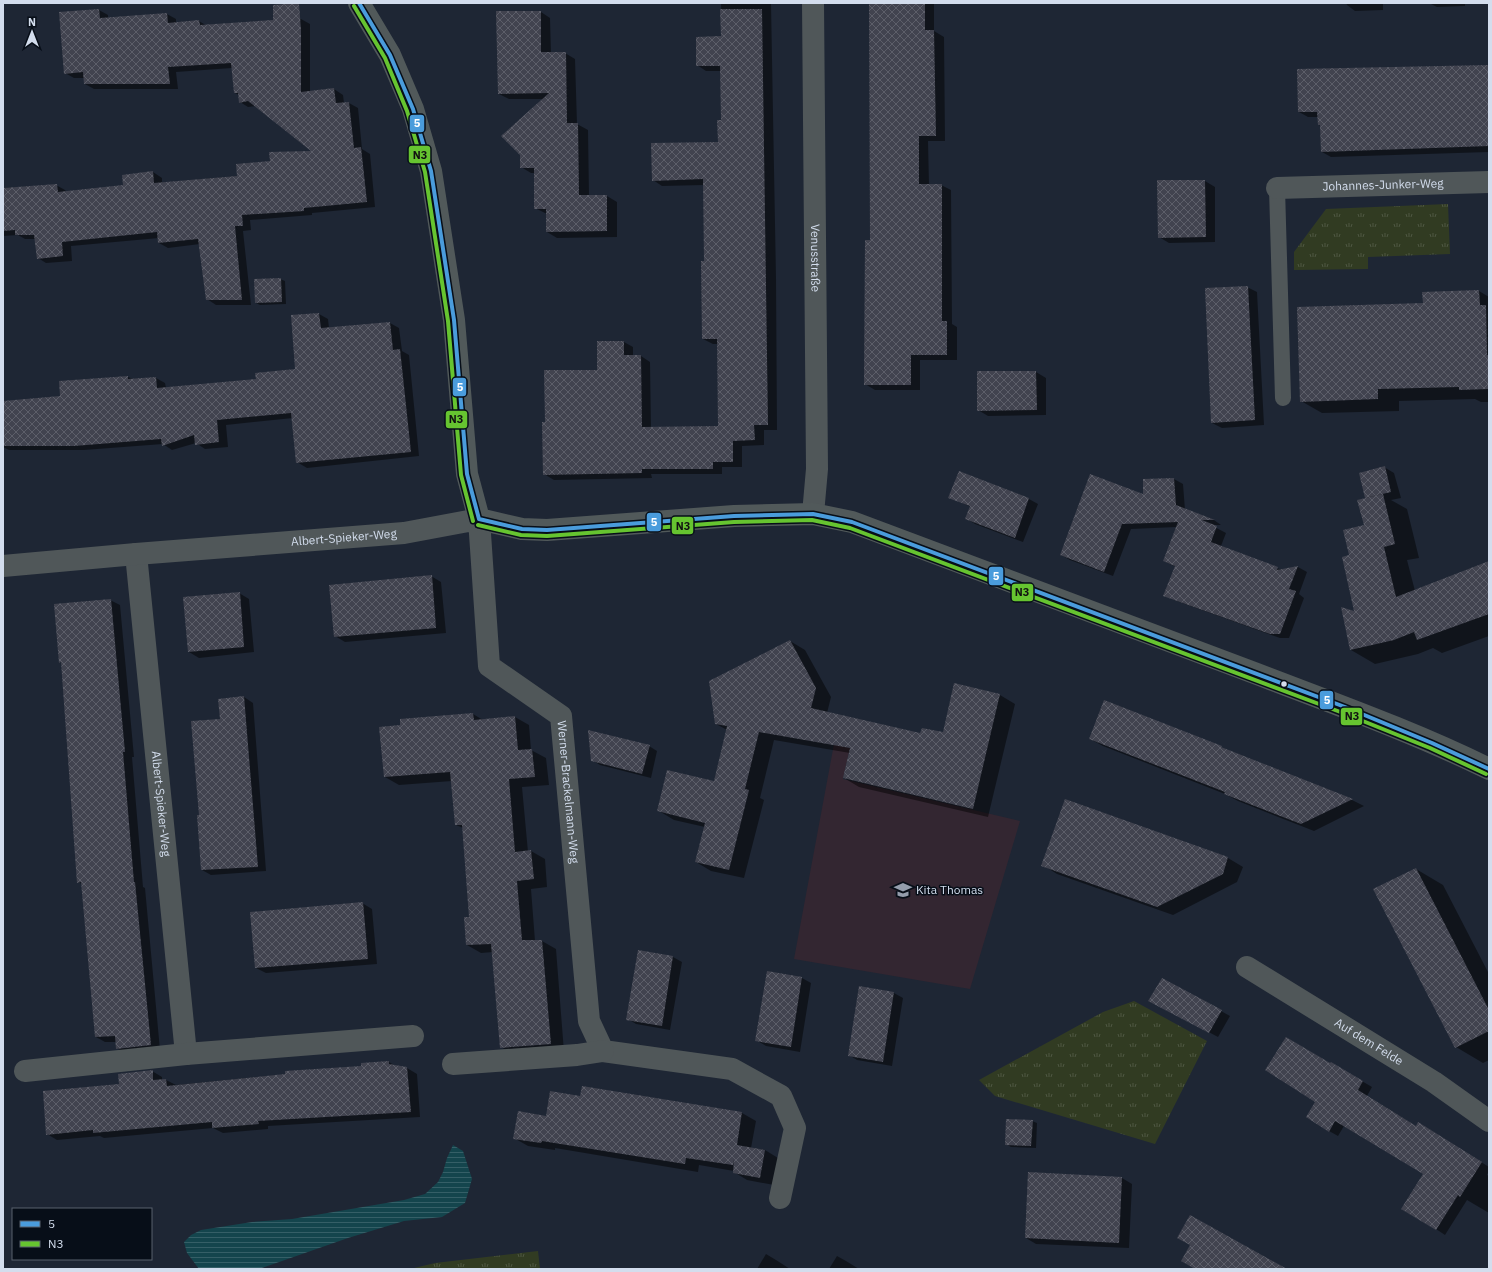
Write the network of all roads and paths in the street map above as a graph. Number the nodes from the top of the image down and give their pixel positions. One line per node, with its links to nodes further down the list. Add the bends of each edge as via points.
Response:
1 (359, 3): 7 (street, via 390,55 413,109 431,171 454,320 467,474)
2 (813, 3): 6 (street, Venusstraße, via 817,469)
3 (1489, 182): 4 (street, Johannes-Junker-Weg)
4 (1277, 188): 5 (lane)
5 (1283, 398)
6 (813, 514): 7 (street, via 734,516 547,530 522,529); 10 (street, via 852,522 1108,616 1445,748)
7 (479, 518): 8 (street, Albert-Spieker-Weg, via 404,533); 13 (street, Werner-Brackelmann-Weg, via 489,666 561,716 589,1021)
8 (136, 554): 9 (street, Albert-Spieker-Weg); 14 (street, Albert-Spieker-Weg)
9 (3, 566)
10 (1489, 769)
11 (1247, 967): 17 (street, Auf dem Felde, via 1434,1082)
12 (413, 1036): 14 (street)
13 (603, 1051): 15 (street); 18 (street, via 732,1069 782,1096 795,1128)
14 (186, 1054): 16 (street)
15 (454, 1064)
16 (25, 1071)
17 (1489, 1121)
18 (780, 1198)

